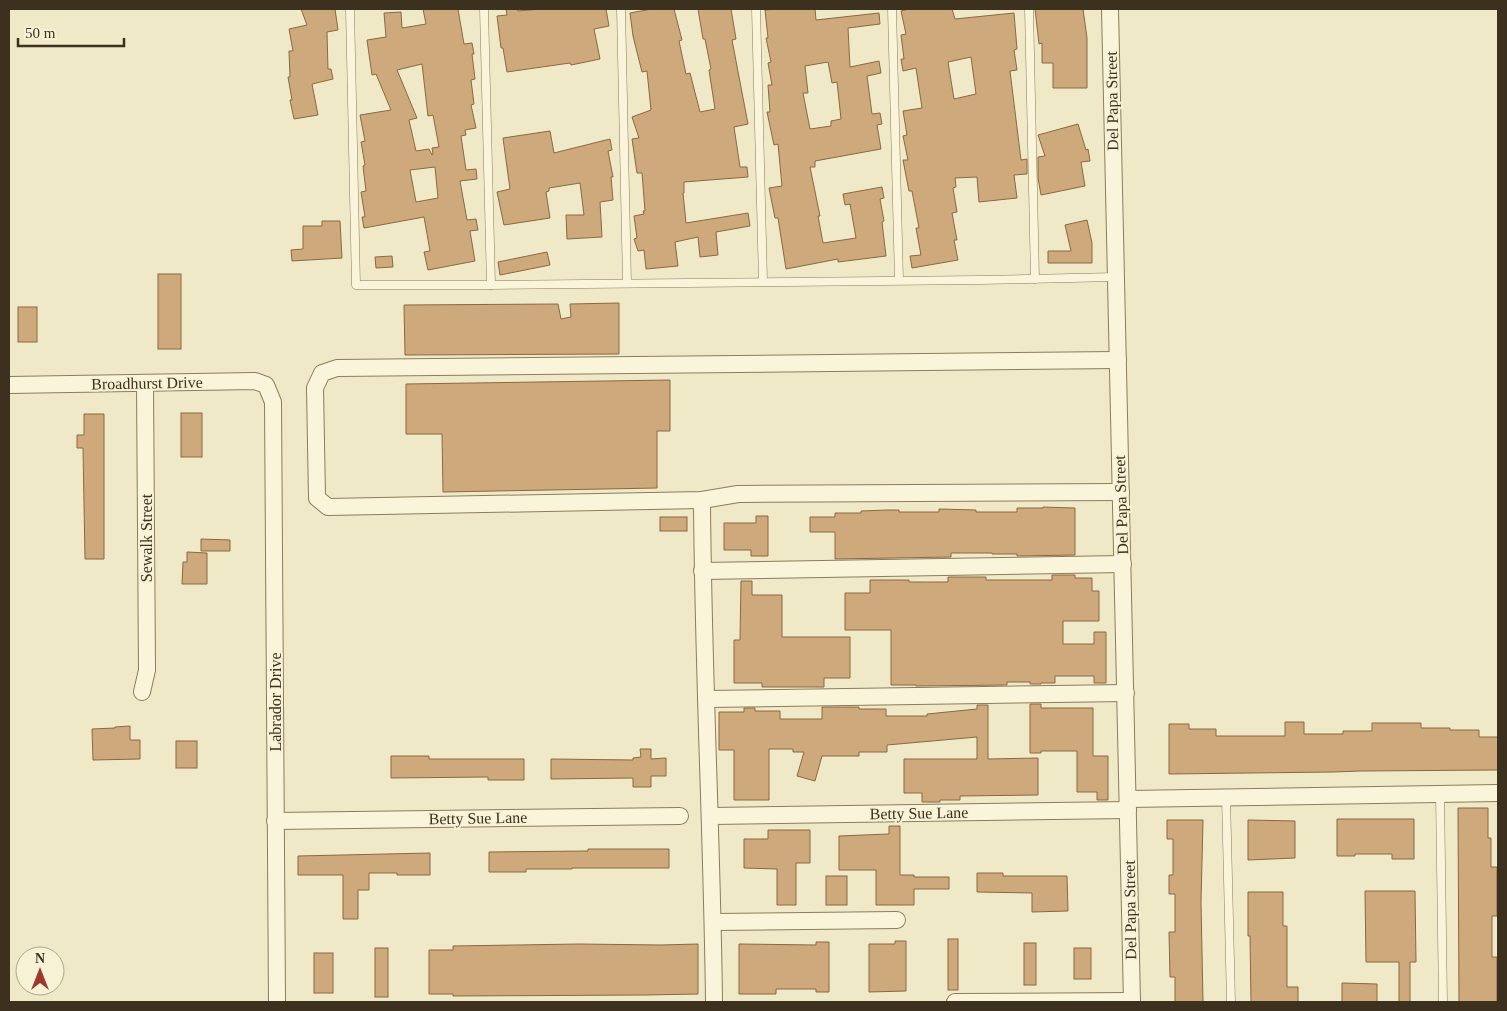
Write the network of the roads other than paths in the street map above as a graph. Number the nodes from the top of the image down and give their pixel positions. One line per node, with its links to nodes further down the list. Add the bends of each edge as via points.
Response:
1 (350, 9): 13 (lane, via 356,285)
2 (484, 9): 13 (lane)
3 (621, 9): 12 (lane)
4 (756, 9): 11 (lane)
5 (892, 9): 10 (lane)
6 (1029, 9): 9 (lane)
7 (1110, 9): 8 (street, Del Papa Street)
8 (1116, 277): 9 (lane); 14 (street, Del Papa Street)
9 (1035, 279): 10 (lane)
10 (899, 280): 11 (lane)
11 (763, 281): 12 (lane)
12 (626, 283): 13 (lane)
13 (491, 285)
14 (1118, 360): 18 (street, Del Papa Street); 19 (street, via 337,368 322,373 315,388 317,498 328,507)
15 (145, 383): 16 (street, Broadhurst Drive); 17 (street, Broadhurst Drive, via 255,381 266,385); 22 (street, Sewalk Street, via 147,670)
16 (9, 386)
17 (273, 402): 31 (street, Labrador Drive)
18 (1121, 492): 19 (street, via 738,494); 20 (street, Del Papa Street)
19 (702, 500): 21 (street)
20 (1123, 564): 21 (street); 23 (street, Del Papa Street)
21 (702, 571): 24 (street)
22 (142, 692)
23 (1126, 693): 24 (street); 28 (street, Del Papa Street)
24 (706, 699): 30 (street)
25 (1498, 793): 26 (street, Betty Sue Lane)
26 (1440, 795): 27 (street, Betty Sue Lane); 39 (lane)
27 (1226, 797): 28 (street, Betty Sue Lane); 38 (lane)
28 (1128, 804): 30 (street, Betty Sue Lane); 34 (street, Del Papa Street)
29 (680, 816): 31 (street, Betty Sue Lane)
30 (711, 816): 33 (street)
31 (275, 820): 35 (street, Labrador Drive)
32 (897, 920): 33 (street)
33 (713, 922): 36 (street)
34 (1132, 1001): 37 (street)
35 (277, 1002)
36 (714, 1002)
37 (955, 1002)
38 (1231, 1002)
39 (1443, 1002)

